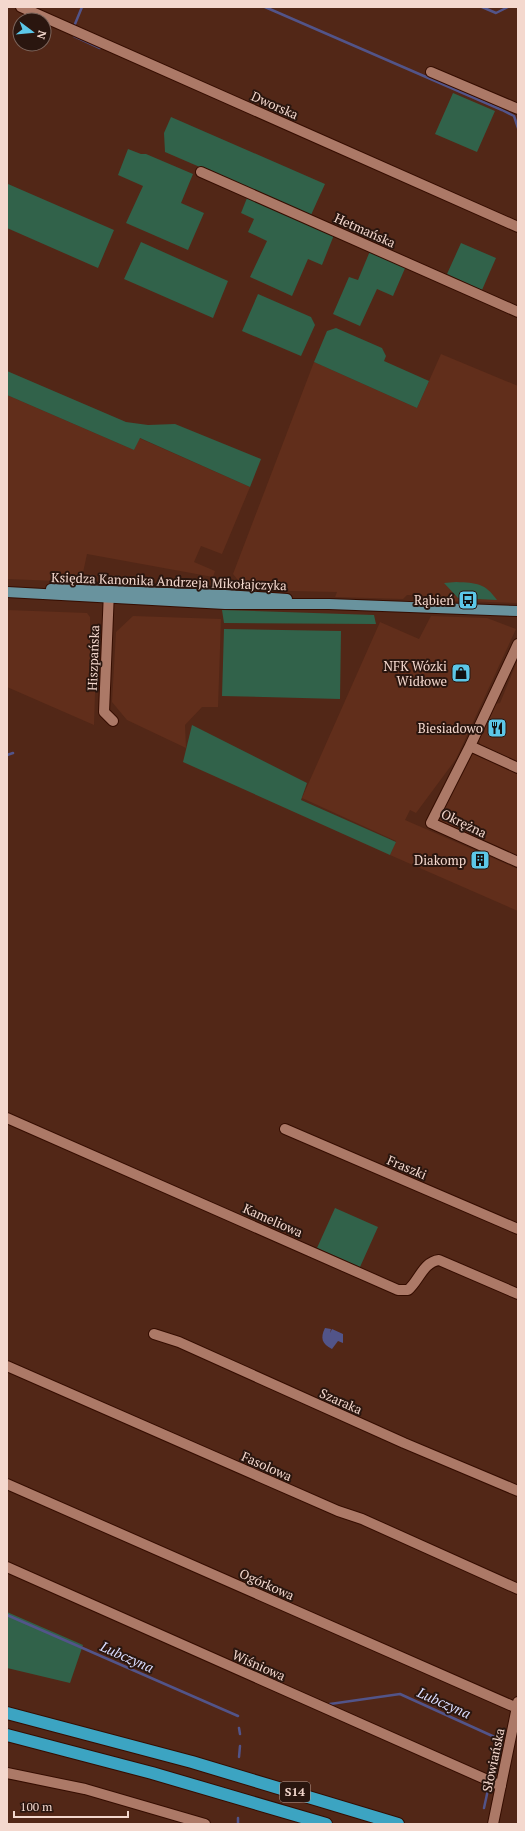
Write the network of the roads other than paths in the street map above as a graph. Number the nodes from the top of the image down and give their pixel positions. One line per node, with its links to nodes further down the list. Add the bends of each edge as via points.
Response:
1 (21, 7): 5 (street, Dworska)
2 (431, 72): 3 (street)
3 (518, 109)
4 (202, 172): 6 (street, Hetmańska)
5 (518, 227)
6 (518, 312)
7 (7, 589): 9 (main road, Księdza Kanonika Andrzeja Mikołajczyka)
8 (7, 592): 9 (main road, Księdza Kanonika Andrzeja Mikołajczyka)
9 (108, 594): 10 (main road, Księdza Kanonika Andrzeja Mikołajczyka); 12 (street, Hiszpańska, via 104,712)
10 (518, 611)
11 (518, 644): 13 (street, Okrężna)
12 (113, 721)
13 (470, 746): 14 (street); 15 (street, Okrężna, via 431,823)
14 (518, 768)
15 (518, 862)
16 (7, 1118): 19 (street, Kameliowa, via 398,1290 408,1290 415,1284 427,1264 439,1260)
17 (285, 1129): 18 (street, Fraszki)
18 (518, 1229)
19 (518, 1294)
20 (154, 1334): 23 (street, Szaraka, via 179,1342)
21 (7, 1366): 25 (street, Fasolowa)
22 (7, 1484): 26 (street, Ogórkowa)
23 (518, 1491)
24 (7, 1567): 31 (street, Wiśniowa)
25 (518, 1589)
26 (517, 1705): 29 (street, Słowiańska)
27 (7, 1713): 34 (highway, S14, via 200,1764)
28 (7, 1735): 33 (highway, S14, via 152,1773)
29 (514, 1746): 31 (street, Słowiańska)
30 (7, 1773): 32 (street, via 85,1789)
31 (501, 1786): 35 (street, Słowiańska)
32 (205, 1824)
33 (326, 1824)
34 (398, 1824)
35 (493, 1824)

